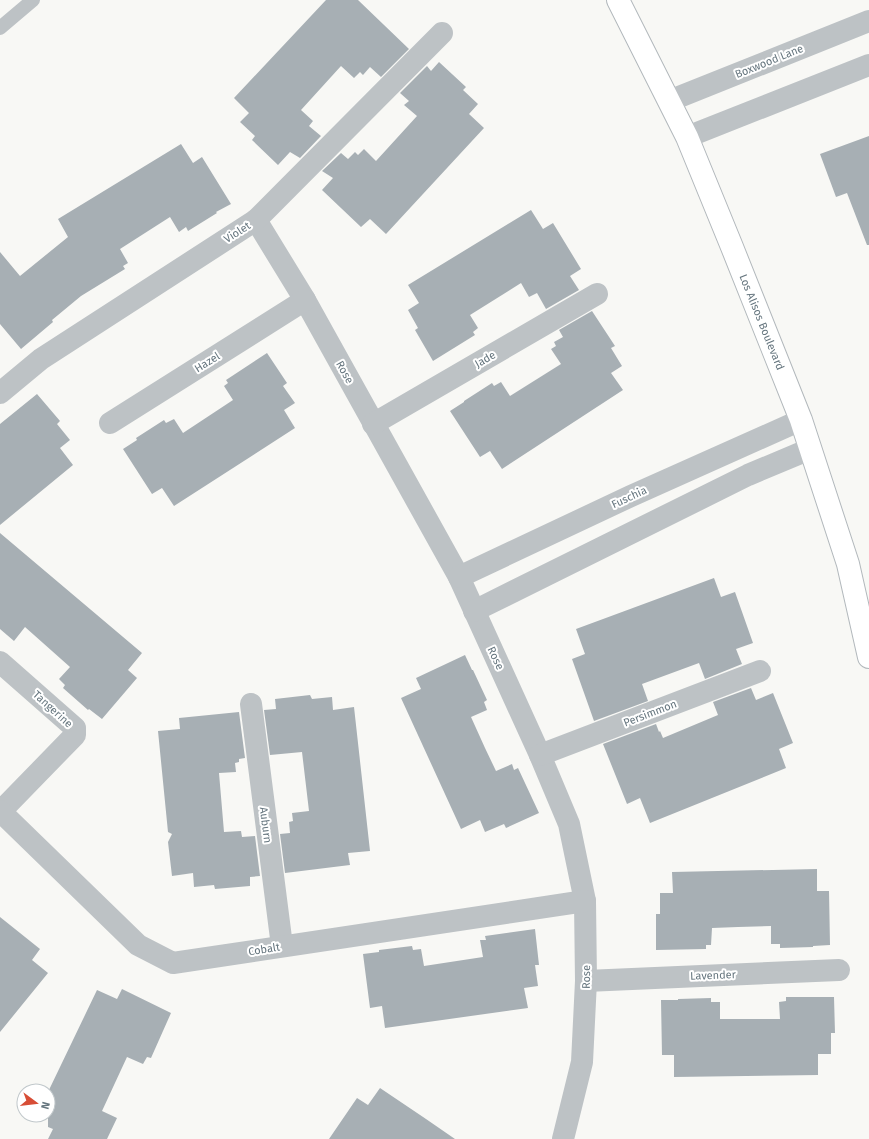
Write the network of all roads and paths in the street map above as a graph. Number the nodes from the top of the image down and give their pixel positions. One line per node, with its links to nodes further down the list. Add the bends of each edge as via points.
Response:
1 (33, 0): 4 (lane)
2 (618, 0): 7 (main road, Los Alisos Boulevard)
3 (869, 21): 7 (street, Boxwood Lane)
4 (0, 28)
5 (442, 33): 9 (street, Violet)
6 (869, 65): 8 (street)
7 (669, 101): 8 (main road, Los Alisos Boulevard)
8 (687, 137): 13 (main road, Los Alisos Boulevard)
9 (256, 220): 11 (street, Rose); 12 (street, Violet, via 41,359)
10 (597, 294): 15 (street, Jade)
11 (305, 300): 14 (street, Hazel); 15 (street, Rose)
12 (0, 393)
13 (801, 420): 16 (main road, Los Alisos Boulevard); 17 (street, Fuschia)
14 (110, 423)
15 (373, 424): 17 (street, Rose)
16 (810, 449): 18 (street, via 748,475); 19 (main road, Los Alisos Boulevard, via 848,564)
17 (459, 576): 18 (street, Rose)
18 (474, 611): 23 (street, Rose)
19 (869, 657)
20 (0, 662): 24 (street, Tangerine, via 75,728 75,734)
21 (760, 671): 23 (street, Persimmon)
22 (251, 704): 26 (street, Auburn)
23 (540, 755): 25 (street, Rose, via 569,824)
24 (0, 811): 26 (street, Cobalt, via 138,945 173,963)
25 (585, 901): 26 (street, Cobalt); 28 (street, Rose)
26 (282, 946)
27 (839, 970): 28 (street, Lavender)
28 (586, 981): 29 (street, Rose, via 582,1062)
29 (563, 1139)

